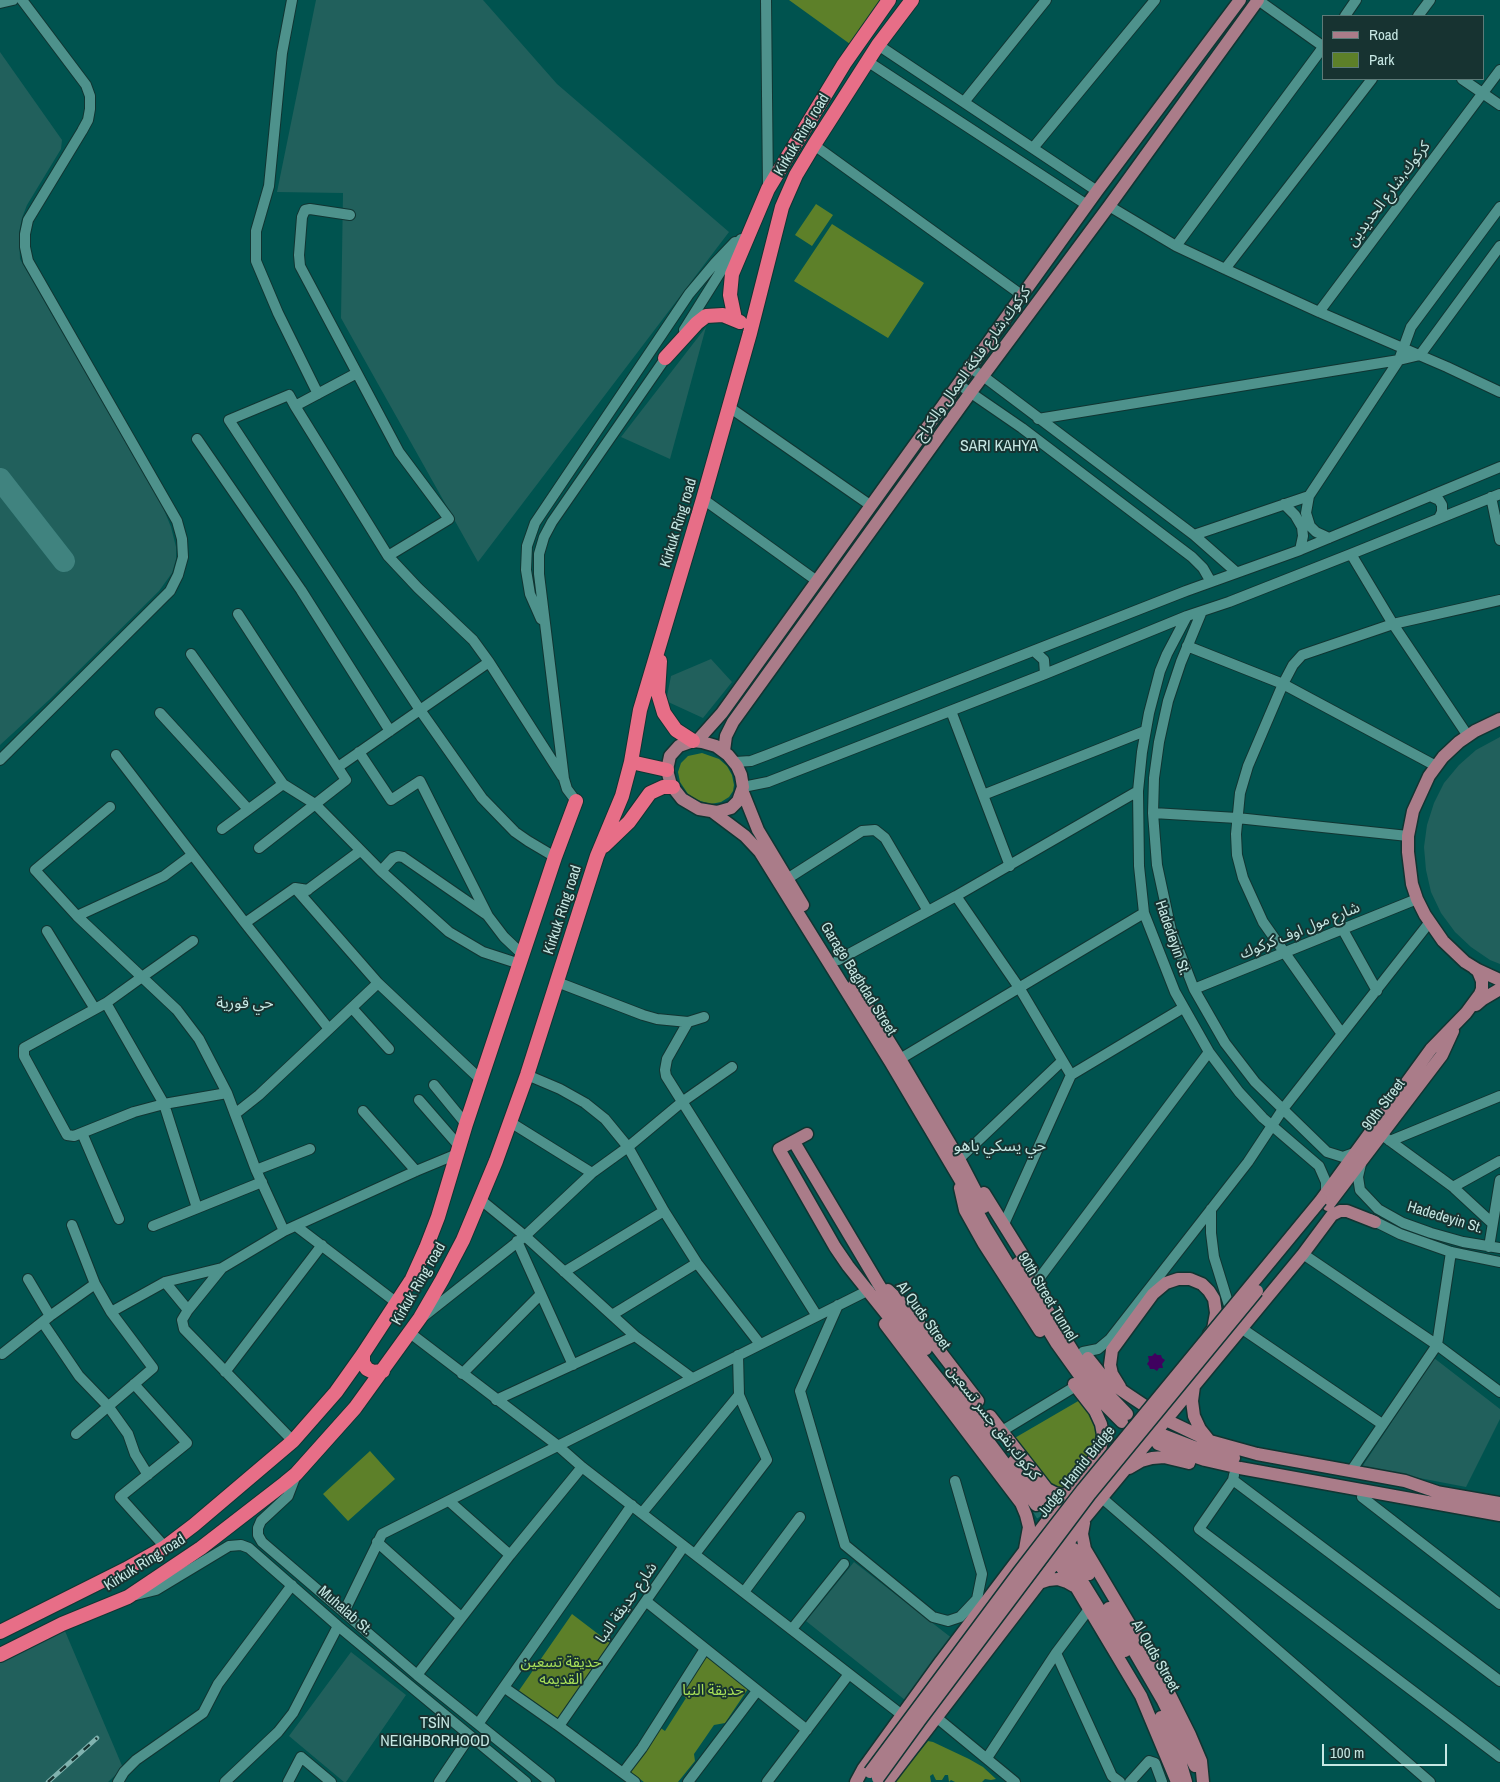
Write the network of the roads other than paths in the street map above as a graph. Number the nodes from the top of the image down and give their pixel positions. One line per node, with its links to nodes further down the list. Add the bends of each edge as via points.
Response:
1 (13, 0): 13 (street)
2 (22, 0): 99 (street, via 86,85 90,96 88,120 28,220 25,247 28,261 178,521 183,557 170,591)
3 (292, 0): 53 (street, via 282,53 269,186 256,230 256,261)
4 (766, 0): 28 (street)
5 (890, 0): 28 (highway, Kirkuk Ring road, via 844,64)
6 (912, 0): 16 (highway, Kirkuk Ring road)
7 (1046, 0): 24 (street)
8 (1154, 0): 27 (street)
9 (1240, 0): 29 (main road, كركوك,شارع فلكة العمال والكراج)
10 (1258, 0): 17 (street); 31 (main road, كركوك,شارع فلكة العمال والكراج)
11 (1356, 0): 14 (street)
12 (1430, 0): 15 (street)
13 (0, 2)
14 (1346, 15)
15 (1419, 15)
16 (878, 46): 19 (highway, Kirkuk Ring road); 24 (street)
17 (1322, 46)
18 (1322, 50): 36 (street)
19 (867, 61): 26 (highway, Kirkuk Ring road); 30 (street)
20 (1500, 70): 23 (street, كركوك,شارع الحديدين)
21 (1369, 80): 38 (street)
22 (1463, 80): 23 (street)
23 (1482, 94): 25 (street); 40 (street, كركوك,شارع الحديدين)
24 (964, 102): 27 (street)
25 (1500, 105)
26 (814, 145): 39 (street); 42 (highway, Kirkuk Ring road, via 782,207)
27 (1032, 148): 29 (street)
28 (768, 189): 34 (highway, Kirkuk Ring road)
29 (1098, 191): 30 (main road, كركوك,شارع فلكة العمال والكراج)
30 (1087, 205): 39 (main road, كركوك,شارع فلكة العمال والكراج)
31 (1109, 206): 36 (street); 49 (main road, كركوك,شارع فلكة العمال والكراج)
32 (1500, 207): 43 (street, via 1411,327)
33 (350, 215): 48 (street, via 310,208 305,210 299,254 300,266)
34 (757, 216): 35 (street); 41 (highway, Kirkuk Ring road, via 730,281)
35 (743, 235): 45 (street); 80 (street, via 689,294 535,523 527,546 526,570 530,594)
36 (1176, 246): 38 (street)
37 (1500, 247): 44 (street)
38 (1224, 269): 40 (street)
39 (1023, 296): 47 (main road, كركوك,شارع فلكة العمال والكراج)
40 (1319, 312): 43 (street)
41 (735, 319): 42 (highway); 45 (highway, via 723,314 706,316)
42 (750, 333): 55 (highway, Kirkuk Ring road)
43 (1403, 348): 44 (street); 46 (street)
44 (1420, 355): 46 (street); 52 (street)
45 (665, 358): 80 (street, via 544,537 538,564)
46 (1398, 360): 56 (street); 59 (street)
47 (970, 368): 49 (street); 50 (main road, كركوك,شارع فلكة العمال والكراج)
48 (357, 373): 53 (street); 71 (street, via 400,452 449,519)
49 (983, 376): 51 (main road, كركوك,شارع فلكة العمال والكراج); 56 (street)
50 (958, 384): 51 (street); 64 (main road, كركوك,شارع فلكة العمال والكراج)
51 (971, 392): 74 (street, via 1192,557); 97 (main road, كركوك,شارع فلكة العمال والكراج, via 733,722 726,736)
52 (1500, 392)
53 (318, 394): 54 (street)
54 (295, 406): 71 (street); 88 (street, via 289,395 229,420)
55 (730, 407): 62 (highway, Kirkuk Ring road); 64 (street)
56 (1038, 419): 66 (street)
57 (197, 440): 92 (street, via 302,590)
58 (1500, 467): 60 (street)
59 (1309, 496): 63 (street); 67 (street, via 1306,513 1310,526)
60 (1430, 496): 65 (street, via 1442,505); 67 (street)
61 (1496, 496): 65 (street); 68 (street)
62 (703, 499): 73 (street); 81 (highway, Kirkuk Ring road)
63 (1284, 504): 66 (street); 69 (street, via 1299,521 1303,536)
64 (870, 506): 73 (main road, كركوك,شارع فلكة العمال والكراج)
65 (1439, 518): 70 (street)
66 (1194, 535): 72 (street)
67 (1329, 538): 69 (street)
68 (1500, 540)
69 (1300, 550): 72 (street)
70 (1351, 554): 76 (street); 79 (street)
71 (388, 556): 85 (street, via 473,640)
72 (1236, 572): 74 (street)
73 (817, 580): 95 (main road, كركوك,شارع فلكة العمال والكراج, via 716,721)
74 (1211, 582): 83 (street)
75 (1500, 600): 79 (street)
76 (1202, 611): 78 (street); 82 (street, Hadedeyin St.)
77 (238, 614): 103 (street)
78 (1187, 616): 86 (street); 93 (street, Hadedeyin St., via 1167,654)
79 (1393, 624): 87 (street, via 1302,656); 94 (street)
80 (546, 628): 105 (street)
81 (659, 644): 95 (highway, via 660,703 672,726); 100 (highway, Kirkuk Ring road, via 640,710)
82 (1187, 646): 87 (street); 116 (street, Hadedeyin St., via 1160,734)
83 (1034, 651): 86 (street, via 1044,660); 101 (street, via 768,756)
84 (191, 654): 106 (street)
85 (489, 662): 88 (street); 105 (street)
86 (1045, 674): 89 (street)
87 (1283, 684): 102 (street); 117 (street, via 1248,766)
88 (420, 710): 92 (street); 124 (street, via 492,810 528,841)
89 (951, 711): 108 (street); 110 (street)
90 (160, 713): 114 (street)
91 (1500, 719): 94 (main road)
92 (390, 731): 96 (street)
93 (1145, 731): 109 (street, Hadedeyin St.); 110 (street)
94 (1468, 736): 102 (main road)
95 (695, 741): 97 (main road, via 711,744); 104 (main road, via 672,752)
96 (359, 752): 103 (street); 136 (street, via 391,800 420,781)
97 (724, 752): 101 (main road)
98 (116, 755): 123 (street)
99 (0, 760)
100 (631, 762): 104 (highway); 121 (highway, Kirkuk Ring road, via 622,796)
101 (735, 762): 108 (main road)
102 (1436, 766): 119 (main road, via 1417,799)
103 (338, 767): 112 (street, via 346,780)
104 (667, 770): 107 (main road)
105 (564, 779): 111 (street)
106 (283, 784): 112 (street); 114 (street)
107 (673, 787): 115 (main road, via 690,805); 121 (highway, via 663,787 650,793 628,822)
108 (743, 789): 115 (main road, via 731,808); 129 (main road, Garage Baghdad Street, via 756,825)
109 (1138, 791): 126 (street); 127 (street, Hadedeyin St.)
110 (983, 795): 126 (street)
111 (576, 801): 124 (highway, Kirkuk Ring road)
112 (315, 804): 120 (street); 122 (street)
113 (110, 808): 135 (street, via 35,870)
114 (248, 809): 118 (street)
115 (713, 812): 196 (main road, Garage Baghdad Street, via 746,836 760,852)
116 (1153, 813): 117 (street); 125 (street, Hadedeyin St.)
117 (1237, 818): 119 (street); 142 (street, via 1236,848 1243,878 1263,922)
118 (222, 829)
119 (1408, 836): 132 (main road, via 1409,868)
120 (259, 848)
121 (600, 850): 148 (highway, Kirkuk Ring road)
122 (360, 851): 128 (street); 130 (street)
123 (192, 855): 135 (street, via 164,876); 138 (street)
124 (555, 857): 143 (highway, Kirkuk Ring road)
125 (1157, 865): 127 (street); 151 (street, Hadedeyin St., via 1171,930)
126 (1010, 866): 131 (street)
127 (1139, 866): 134 (street, Hadedeyin St.)
128 (381, 871): 136 (street, via 393,858 403,857); 143 (street, via 460,939 483,952)
129 (787, 880): 133 (street, via 862,831 875,830 885,838); 144 (main road, Garage Baghdad Street)
130 (301, 891): 138 (street); 149 (street)
131 (956, 896): 133 (street); 150 (street)
132 (1417, 900): 137 (main road); 139 (street, شارع مول اوف كركوك)
133 (928, 911): 144 (street)
134 (1144, 913): 150 (street); 156 (street, Hadedeyin St.)
135 (77, 916): 146 (street)
136 (488, 916): 143 (street)
137 (1429, 923): 145 (main road, via 1442,941); 153 (street)
138 (245, 924): 161 (street)
139 (1343, 930): 142 (street, شارع مول اوف كركوك); 153 (street)
140 (48, 931): 157 (street)
141 (194, 941): 146 (street)
142 (1284, 953): 151 (street, شارع مول اوف كركوك); 162 (street)
143 (522, 959): 170 (highway, Kirkuk Ring road)
144 (838, 960): 165 (main road, Garage Baghdad Street)
145 (1471, 966): 147 (main road); 159 (main road, 90th Street, via 1481,976 1483,985)
146 (142, 976): 154 (street); 172 (street, via 190,1025)
147 (1500, 980)
148 (557, 982): 160 (street, via 657,1019); 168 (highway, Kirkuk Ring road)
149 (378, 983): 155 (street); 170 (street)
150 (1020, 989): 165 (street); 166 (street)
151 (1194, 989): 177 (street, Hadedeyin St., via 1225,1043 1255,1082)
152 (1500, 989): 159 (main road, 90th Street, via 1483,998)
153 (1376, 991): 162 (street)
154 (106, 1003): 157 (street); 176 (street)
155 (352, 1008): 161 (street); 163 (street)
156 (1183, 1008): 164 (street, Hadedeyin St.); 169 (street)
157 (95, 1009): 183 (street, via 24,1048 24,1056 67,1135)
158 (704, 1017): 160 (street)
159 (1463, 1017): 185 (main road, 90th Street, via 1442,1056); 190 (main road, 90th Street, via 1431,1049)
160 (688, 1022): 175 (street, via 665,1067 666,1076)
161 (329, 1029): 179 (street)
162 (1342, 1034): 177 (street)
163 (389, 1049)
164 (1209, 1052): 182 (street, Hadedeyin St., via 1239,1092); 224 (street)
165 (900, 1059): 191 (main road, Garage Baghdad Street)
166 (1062, 1061): 169 (street); 191 (street)
167 (732, 1067): 175 (street)
168 (527, 1075): 180 (highway, Kirkuk Ring road); 187 (street, via 585,1103 605,1119)
169 (1071, 1075): 208 (street)
170 (481, 1080): 181 (highway, Kirkuk Ring road)
171 (434, 1085): 181 (street)
172 (227, 1093): 176 (street); 179 (street)
173 (1500, 1096): 185 (street)
174 (419, 1100): 189 (street)
175 (682, 1102): 187 (street); 234 (street)
176 (164, 1104): 183 (street); 202 (street)
177 (1283, 1109): 182 (street); 190 (street, Hadedeyin St., via 1327,1152)
178 (363, 1111): 194 (street)
179 (236, 1114): 193 (street)
180 (510, 1122): 195 (street); 200 (highway, Kirkuk Ring road)
181 (466, 1124): 189 (highway, Kirkuk Ring road)
182 (1272, 1126): 201 (street, Hadedeyin St., via 1319,1166 1326,1182); 203 (street)
183 (82, 1133): 205 (street)
184 (807, 1134): 186 (main road)
185 (1386, 1138): 190 (main road, 90th Street); 199 (street)
186 (794, 1142): 227 (main road, Al Quds Street); 227 (main road, Al Quds Street, via 779,1149 835,1247 848,1266)
187 (628, 1147): 195 (street); 204 (street)
188 (310, 1148): 193 (street)
189 (458, 1150): 194 (street); 229 (highway, Kirkuk Ring road, via 426,1248)
190 (1358, 1158): 201 (main road, 90th Street); 215 (street, Hadedeyin St., via 1360,1190 1378,1209 1403,1223 1432,1233)
191 (960, 1159): 196 (main road, Garage Baghdad Street)
192 (1500, 1161): 199 (street)
193 (256, 1170): 198 (street)
194 (416, 1171): 211 (street)
195 (592, 1174): 213 (street)
196 (963, 1175): 208 (main road, via 980,1187); 253 (main road, via 960,1192 965,1210); 262 (main road, 90th Street Tunnel, via 1079,1361)
197 (1500, 1180): 207 (street)
198 (262, 1182): 202 (street); 212 (street)
199 (1453, 1187): 207 (street)
200 (481, 1200): 213 (street); 235 (highway, Kirkuk Ring road)
201 (1326, 1200): 206 (street, Hadedeyin St.); 240 (main road, Judge Hamid Bridge, bridge); 331 (main road, Judge Hamid Bridge, bridge, via 1090,1494)
202 (197, 1208): 210 (street)
203 (1211, 1209): 237 (street, via 1216,1268 1231,1312); 243 (street, via 1110,1339 1098,1349)
204 (664, 1211): 220 (street); 222 (street)
205 (119, 1219)
206 (1375, 1222): 217 (street, Hadedeyin St.); 218 (main road, via 1340,1211 1332,1215)
207 (1492, 1223): 215 (street)
208 (1004, 1224): 224 (main road)
209 (72, 1225): 226 (street)
210 (152, 1226)
211 (296, 1226): 212 (street); 214 (street)
212 (284, 1231): 221 (street)
213 (521, 1238): 222 (street); 228 (street); 235 (street)
214 (322, 1245): 229 (street); 249 (street)
215 (1489, 1247): 216 (street, Hadedeyin St.)
216 (1500, 1248)
217 (1451, 1252): 219 (street, Hadedeyin St.); 242 (street)
218 (1303, 1254): 237 (main road); 242 (street)
219 (1500, 1262)
220 (697, 1263): 233 (street); 241 (street)
221 (222, 1268): 225 (street); 231 (street)
222 (564, 1272): 233 (street)
223 (28, 1279): 236 (street)
224 (1038, 1280): 243 (main road)
225 (165, 1282): 231 (street); 232 (street)
226 (95, 1284): 232 (street); 236 (street)
227 (874, 1288): 230 (street); 265 (main road, via 894,1295 906,1308); 283 (main road, Al Quds Street, via 894,1308); 290 (main road, via 878,1312 1021,1503)
228 (540, 1294): 247 (street); 250 (street)
229 (397, 1303): 245 (highway, Kirkuk Ring road)
230 (838, 1305): 234 (street); 277 (street, via 800,1391 845,1545 933,1617 948,1621 960,1617 976,1598 982,1574)
231 (188, 1310): 249 (street, via 182,1320 184,1329)
232 (111, 1312): 252 (street, via 153,1368)
233 (612, 1314): 239 (street)
234 (818, 1316): 241 (street)
235 (420, 1318): 238 (highway, Kirkuk Ring road)
236 (47, 1319): 244 (street); 260 (street, via 79,1376)
237 (1241, 1328): 254 (main road); 264 (street)
238 (410, 1334): 248 (highway, Kirkuk Ring road); 250 (street)
239 (635, 1336): 247 (street); 251 (street)
240 (1208, 1338): 257 (main road, bridge, via 1215,1321 1214,1299 1210,1291 1190,1279 1166,1283 1153,1294 1112,1350 1110,1365 1118,1384); 331 (main road, Judge Hamid Bridge, bridge, via 1077,1496 1019,1572)
241 (760, 1344): 246 (street)
242 (1437, 1346): 256 (street); 264 (street)
243 (1083, 1352): 257 (main road, via 1104,1378)
244 (2, 1354)
245 (362, 1354): 248 (highway, via 367,1369); 255 (highway, Kirkuk Ring road)
246 (738, 1355): 251 (street); 258 (street)
247 (573, 1365): 259 (street)
248 (383, 1371): 261 (highway, Kirkuk Ring road)
249 (225, 1372): 268 (street)
250 (462, 1374): 259 (street)
251 (692, 1378): 270 (street)
252 (134, 1384): 260 (street); 275 (street, via 187,1443)
253 (1076, 1386): 265 (street); 278 (main road, via 1095,1411 1103,1435 1100,1452)
254 (1194, 1386): 263 (main road); 269 (main road, via 1194,1416)
255 (336, 1392): 261 (highway, via 351,1399); 268 (highway, Kirkuk Ring road)
256 (1500, 1392)
257 (1127, 1394): 263 (main road)
258 (739, 1395): 286 (street); 294 (street, via 766,1460)
259 (496, 1400): 270 (street)
260 (108, 1406): 266 (street); 275 (street, via 128,1434)
261 (355, 1408): 274 (highway, Kirkuk Ring road)
262 (1124, 1418)
263 (1166, 1420): 269 (main road); 273 (main road)
264 (1382, 1424): 272 (street)
265 (1002, 1431): 278 (main road, via 1047,1489)
266 (76, 1434)
267 (1161, 1439): 281 (main road, via 1238,1459)
268 (293, 1441): 293 (highway, Kirkuk Ring road)
269 (1210, 1441): 272 (main road, via 1258,1454)
270 (557, 1446): 271 (street); 282 (street)
271 (582, 1467): 285 (street); 295 (street)
272 (1351, 1470): 281 (main road, via 1405,1480)
273 (1123, 1471): 276 (main road, via 1140,1461 1164,1457); 280 (main road)
274 (296, 1474): 297 (street, via 288,1496 261,1521 258,1528 262,1542); 304 (highway, Kirkuk Ring road, via 228,1528)
275 (148, 1475): 293 (street, via 120,1497)
276 (1234, 1477): 279 (main road); 318 (street); 328 (street, via 1199,1529)
277 (956, 1481)
278 (1069, 1494): 290 (main road)
279 (1362, 1497): 281 (main road, via 1399,1503); 306 (street)
280 (1102, 1498): 289 (main road); 350 (street)
281 (1444, 1499): 284 (main road); 287 (main road)
282 (449, 1501): 291 (street, via 382,1534); 295 (street)
283 (1040, 1501)
284 (1500, 1503)
285 (632, 1505): 286 (street); 319 (street)
286 (642, 1513): 292 (street)
287 (1500, 1515)
288 (800, 1517): 303 (street)
289 (1085, 1518): 296 (main road); 349 (main road, via 1082,1534 1085,1549 1161,1677 1201,1761)
290 (1032, 1533): 296 (main road); 322 (main road, via 1024,1553)
291 (377, 1542): 308 (street); 309 (street)
292 (684, 1546): 294 (street); 305 (street, شارع حديقة النبا)
293 (165, 1547): 312 (highway, Kirkuk Ring road)
294 (694, 1554): 303 (street)
295 (510, 1555): 309 (street)
296 (1066, 1555): 300 (main road); 302 (main road); 321 (main road, Al Quds Street)
297 (287, 1563): 299 (street); 308 (street)
298 (844, 1564): 311 (street)
299 (279, 1574): 301 (street, Muhalab St.); 304 (street, Muhalab St., via 249,1548 233,1545 156,1590)
300 (1039, 1583): 302 (main road, via 1058,1579); 323 (main road)
301 (292, 1585): 310 (street, Muhalab St.); 332 (street, via 218,1684 203,1713 136,1760)
302 (1076, 1587): 307 (main road)
303 (744, 1592): 311 (street)
304 (128, 1597): 315 (highway, Kirkuk Ring road, via 62,1624)
305 (646, 1602): 313 (street); 325 (street, شارع حديقة النبا)
306 (1500, 1604)
307 (1089, 1609): 314 (street); 347 (main road, via 1141,1696)
308 (344, 1612): 317 (street)
309 (462, 1617): 317 (street)
310 (338, 1626): 327 (street, Muhalab St.); 333 (street, via 293,1713 274,1737)
311 (792, 1629): 316 (street)
312 (0, 1632)
313 (705, 1649): 320 (street); 330 (street)
314 (1056, 1653): 329 (street); 344 (street, via 1112,1776)
315 (0, 1656)
316 (849, 1674): 322 (street); 326 (street)
317 (417, 1675): 324 (street)
318 (1500, 1681)
319 (505, 1688): 324 (street); 325 (street)
320 (757, 1691): 326 (street); 340 (street)
321 (1159, 1704): 348 (main road, Al Quds Street); 349 (main road, Al Quds Street)
322 (902, 1715): 342 (main road)
323 (936, 1718): 329 (street); 331 (main road)
324 (478, 1724): 338 (street)
325 (559, 1726): 330 (street)
326 (806, 1730): 341 (street)
327 (470, 1736): 336 (street); 337 (street, Muhalab St.)
328 (1500, 1756)
329 (987, 1758): 343 (street)
330 (623, 1773): 339 (street)
331 (875, 1779)
332 (118, 1782)
333 (226, 1782)
334 (288, 1782): 335 (street, via 301,1757)
335 (331, 1782)
336 (439, 1782)
337 (526, 1782)
338 (550, 1782)
339 (635, 1782)
340 (688, 1782)
341 (767, 1782)
342 (856, 1782)
343 (1015, 1782)
344 (1120, 1782)
345 (1130, 1782): 346 (street, via 1146,1762 1151,1761)
346 (1162, 1782)
347 (1177, 1782)
348 (1186, 1782)
349 (1203, 1782)
350 (1430, 1782)

